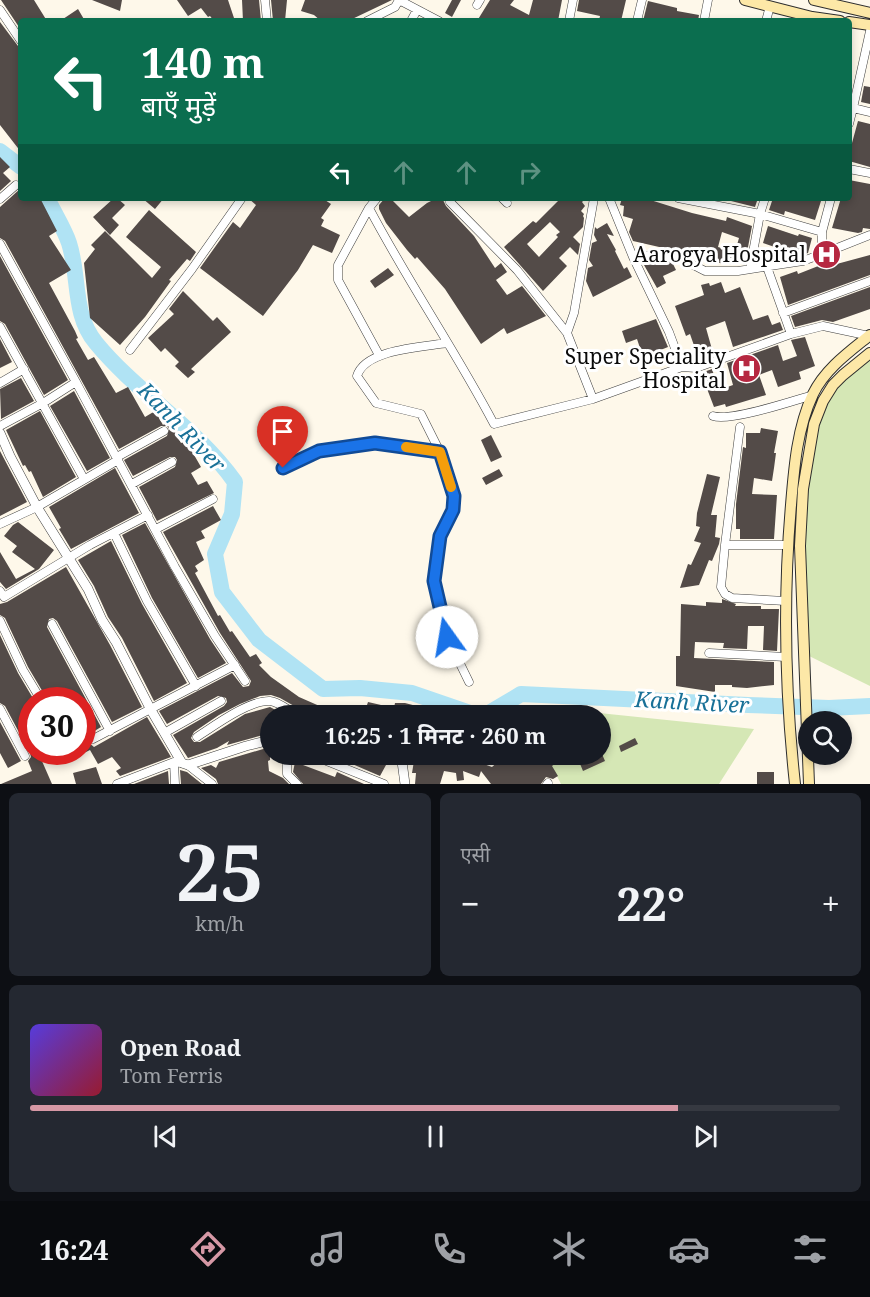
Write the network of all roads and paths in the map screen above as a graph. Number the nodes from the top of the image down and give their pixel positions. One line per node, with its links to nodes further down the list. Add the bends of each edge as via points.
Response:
1 (265, 0): 12 (street)
2 (399, 0): 10 (street); 13 (street, via 395,7)
3 (573, 0): 16 (street)
4 (642, 0): 17 (street)
5 (708, 0): 18 (street)
6 (745, 0): 8 (main road)
7 (814, 0): 11 (main road)
8 (770, 6): 19 (street); 20 (main road)
9 (0, 10): 24 (street)
10 (417, 10): 14 (street); 15 (street)
11 (870, 13)
12 (267, 18)
13 (373, 18)
14 (413, 18)
15 (433, 18)
16 (570, 18)
17 (638, 18)
18 (705, 18)
19 (767, 18)
20 (819, 18)
21 (852, 22): 22 (main road)
22 (870, 25)
23 (870, 31): 25 (street)
24 (18, 37)
25 (852, 103)
26 (852, 107): 27 (street)
27 (870, 112)
28 (852, 170): 29 (street)
29 (870, 174)
30 (16, 185): 31 (street)
31 (0, 199)
32 (237, 201): 56 (street, via 192,269)
33 (375, 201): 40 (street)
34 (593, 201): 52 (street)
35 (610, 201): 46 (street)
36 (693, 201): 41 (street)
37 (764, 201): 41 (street)
38 (830, 201): 42 (street)
39 (450, 202): 52 (street, via 517,270)
40 (369, 208): 55 (street); 58 (street, via 338,265 338,280)
41 (760, 214): 42 (street); 48 (street)
42 (822, 232): 45 (street)
43 (870, 235): 45 (street)
44 (0, 244): 62 (street)
45 (822, 254): 47 (street)
46 (633, 257): 48 (street, via 678,257 705,271); 59 (street)
47 (766, 267): 48 (street); 50 (street)
48 (750, 269)
49 (870, 281): 50 (street)
50 (783, 313): 53 (street)
51 (0, 327): 60 (street)
52 (567, 333): 64 (street)
53 (790, 334): 54 (street, via 823,326); 59 (street, via 696,368)
54 (870, 336): 63 (main road, via 825,375)
55 (447, 343): 58 (street); 64 (street, via 494,424)
56 (130, 350)
57 (870, 352): 102 (main road, via 834,384 814,424 803,489 800,546)
58 (379, 355): 71 (street, via 358,370 357,375 376,403 421,414)
59 (682, 367): 64 (street)
60 (24, 369): 61 (street); 65 (street)
61 (0, 382)
62 (76, 382): 65 (street); 72 (street)
63 (813, 395): 66 (street, via 742,414); 84 (main road, via 797,448)
64 (593, 399)
65 (43, 403): 67 (street); 75 (street)
66 (713, 416)
67 (0, 426)
68 (740, 427): 83 (street)
69 (164, 431): 72 (street)
70 (0, 433): 78 (street)
71 (440, 452): 74 (street, via 375,443 319,451); 95 (street, via 454,496 453,510 440,536 434,581 447,637)
72 (118, 458): 75 (street); 76 (street)
73 (172, 462): 76 (street)
74 (283, 468)
75 (84, 479): 78 (street)
76 (132, 484): 79 (street)
77 (213, 499): 81 (street)
78 (37, 507): 80 (street); 85 (street)
79 (148, 515): 81 (street); 82 (street)
80 (0, 524)
81 (156, 530): 93 (street)
82 (114, 533): 85 (street); 96 (street, via 147,602)
83 (725, 545): 84 (street); 87 (street, via 721,587 725,594 732,598)
84 (787, 545): 87 (main road)
85 (68, 558): 86 (street); 101 (street)
86 (1, 596)
87 (786, 601): 92 (main road)
88 (0, 621): 90 (street)
89 (52, 624): 103 (street)
90 (2, 632): 97 (street)
91 (709, 653): 92 (street)
92 (786, 657): 120 (main road)
93 (235, 665): 94 (street); 96 (street)
94 (245, 681)
95 (469, 682)
96 (196, 686): 101 (street)
97 (33, 687)
98 (221, 701): 104 (street)
99 (278, 705): 105 (street, via 270,701 256,704)
100 (0, 709): 107 (street)
101 (151, 710): 103 (street); 104 (street)
102 (806, 711)
103 (110, 731): 106 (street)
104 (166, 732): 109 (street)
105 (197, 737)
106 (96, 738)
107 (18, 743)
108 (260, 743): 109 (street)
109 (181, 763): 114 (street); 115 (street); 116 (street)
110 (287, 765): 117 (street, via 287,774)
111 (336, 765): 118 (street)
112 (402, 765): 119 (street)
113 (808, 765): 121 (main road)
114 (117, 784)
115 (175, 784)
116 (212, 784)
117 (297, 784)
118 (384, 784)
119 (405, 784)
120 (795, 784)
121 (809, 784)

